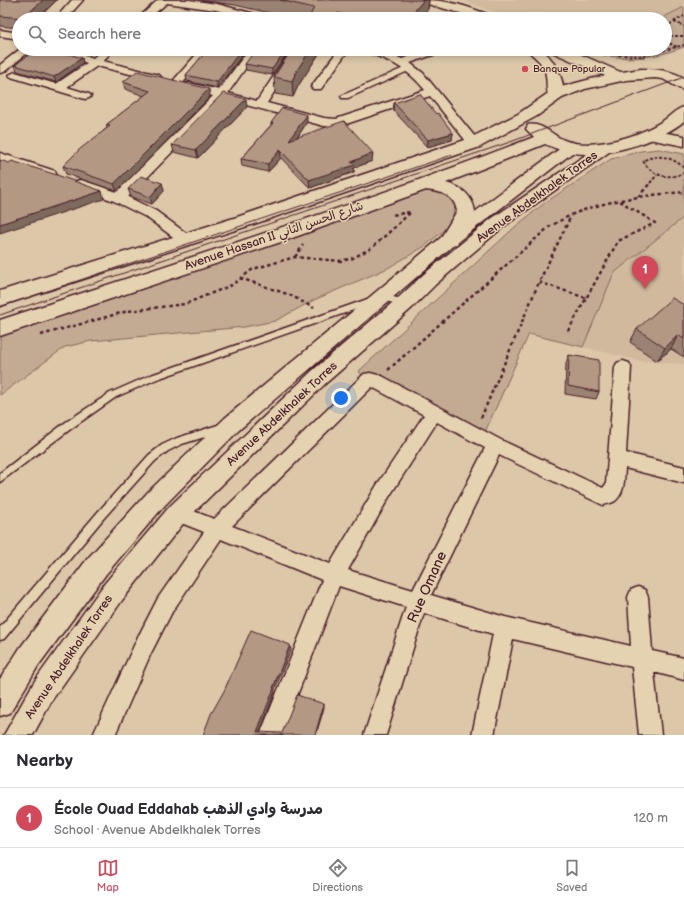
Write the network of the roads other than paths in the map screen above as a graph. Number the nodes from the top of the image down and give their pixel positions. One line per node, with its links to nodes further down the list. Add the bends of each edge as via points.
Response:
1 (78, 0): 5 (street)
2 (164, 0): 6 (street)
3 (168, 0): 7 (street)
4 (428, 0): 8 (street)
5 (67, 12)
6 (150, 12)
7 (246, 12)
8 (469, 12)
9 (0, 33): 10 (street)
10 (12, 35)
11 (18, 56): 25 (street)
12 (78, 56): 22 (street)
13 (101, 56): 22 (street)
14 (199, 56): 29 (street)
15 (249, 56): 34 (street)
16 (292, 56): 38 (street)
17 (339, 56): 31 (street)
18 (384, 56): 24 (street)
19 (426, 56): 24 (street)
20 (542, 56): 37 (street, via 552,68)
21 (572, 56): 28 (street)
22 (95, 62): 29 (street); 32 (street)
23 (678, 65): 26 (highway)
24 (406, 66): 33 (street, via 419,75); 36 (street)
25 (0, 70)
26 (654, 73): 28 (highway, Avenue Hassan II شارع الحسن الثاني); 30 (highway, via 672,77)
27 (15, 75): 32 (street)
28 (620, 77): 37 (highway, Avenue Hassan II شارع الحسن الثاني, via 590,83)
29 (177, 83): 34 (street)
30 (684, 85)
31 (317, 87)
32 (58, 88): 35 (street)
33 (432, 92): 38 (street, via 337,123); 44 (street)
34 (221, 95): 38 (street); 49 (street)
35 (85, 96)
36 (345, 96)
37 (555, 96): 39 (highway, Avenue Hassan II شارع الحسن الثاني)
38 (260, 105)
39 (532, 112): 42 (highway, via 533,128); 44 (highway, Avenue Hassan II شارع الحسن الثاني)
40 (684, 112): 41 (highway, via 675,121)
41 (649, 135): 43 (street); 46 (highway)
42 (546, 138): 45 (highway); 48 (highway, Avenue Hassan II شارع الحسن الثاني)
43 (684, 141)
44 (474, 143): 50 (highway, Avenue Hassan II شارع الحسن الثاني)
45 (571, 147): 46 (highway); 51 (street, Avenue Abdelkhalek Torres)
46 (604, 149): 54 (street, Avenue Abdelkhalek Torres, via 497,223)
47 (3, 161): 49 (street)
48 (424, 184): 51 (highway, via 451,190 464,203 466,211); 55 (highway, Avenue Hassan II شارع الحسن الثاني)
49 (119, 198): 50 (street, via 151,214)
50 (185, 239): 53 (highway, Avenue Hassan II شارع الحسن الثاني)
51 (450, 239): 52 (street, Avenue Abdelkhalek Torres)
52 (382, 297): 54 (lane); 58 (street, Avenue Abdelkhalek Torres); 62 (lane, via 154,377 113,395)
53 (0, 299)
54 (405, 303): 63 (street, Avenue Abdelkhalek Torres, via 319,376)
55 (0, 328)
56 (623, 367): 60 (street)
57 (435, 412): 59 (street); 64 (street, via 371,378); 65 (street, via 383,491)
58 (232, 424): 69 (lane, via 180,441 152,458); 72 (street, Avenue Abdelkhalek Torres, via 156,499 97,566 29,657)
59 (495, 445): 60 (street, via 603,497 609,495 614,486); 67 (street, Rue Omane)
60 (616, 458): 61 (street)
61 (684, 475)
62 (0, 478)
63 (178, 513): 64 (street); 73 (street, Avenue Abdelkhalek Torres, via 114,591 43,691)
64 (217, 528): 65 (street); 74 (street, via 165,606)
65 (334, 575): 67 (street); 75 (street)
66 (638, 597): 70 (street)
67 (418, 601): 68 (street); 76 (street, Rue Omane)
68 (505, 627): 70 (street); 77 (street)
69 (0, 635)
70 (642, 660): 71 (street); 78 (street)
71 (684, 669)
72 (0, 703)
73 (18, 735)
74 (104, 735)
75 (271, 735)
76 (375, 735)
77 (483, 735)
78 (650, 735)

